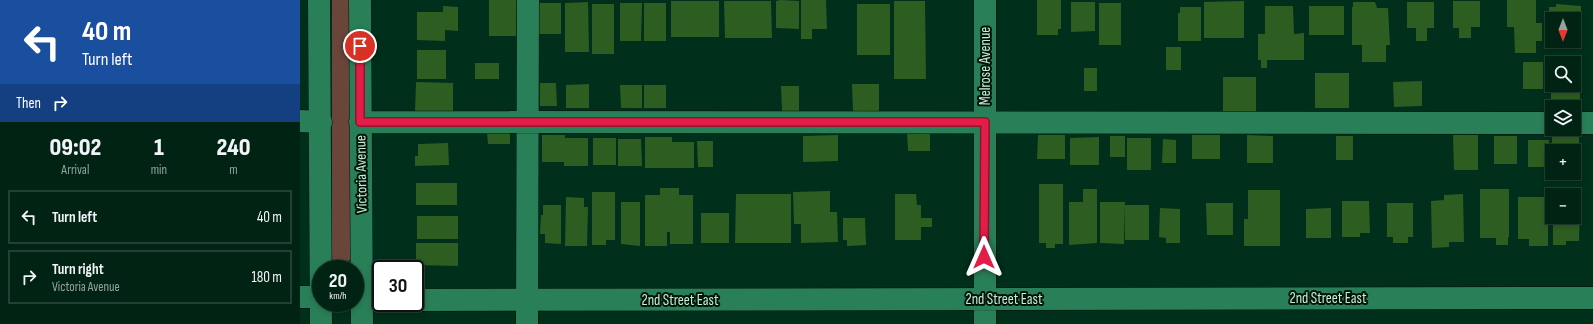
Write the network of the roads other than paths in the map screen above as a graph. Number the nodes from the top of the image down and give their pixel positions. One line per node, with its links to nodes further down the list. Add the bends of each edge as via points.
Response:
1 (319, 0): 5 (street)
2 (360, 0): 6 (street, Victoria Avenue)
3 (528, 0): 7 (street)
4 (985, 0): 8 (street, Melrose Avenue)
5 (310, 122): 12 (street)
6 (360, 122): 7 (street); 16 (street, Victoria Avenue)
7 (529, 122): 8 (street); 19 (street)
8 (985, 122): 9 (street); 17 (street, Melrose Avenue)
9 (1545, 123)
10 (1581, 123): 11 (street)
11 (1593, 123)
12 (319, 260)
13 (300, 297): 14 (street)
14 (312, 297)
15 (1593, 298): 17 (street, 2nd Street East)
16 (366, 299): 22 (street, Victoria Avenue)
17 (985, 299): 19 (street, 2nd Street East); 24 (street, Melrose Avenue)
18 (424, 300): 19 (street, 2nd Street East)
19 (527, 300): 23 (street)
20 (321, 312): 21 (street)
21 (321, 324)
22 (362, 324)
23 (527, 324)
24 (985, 324)

